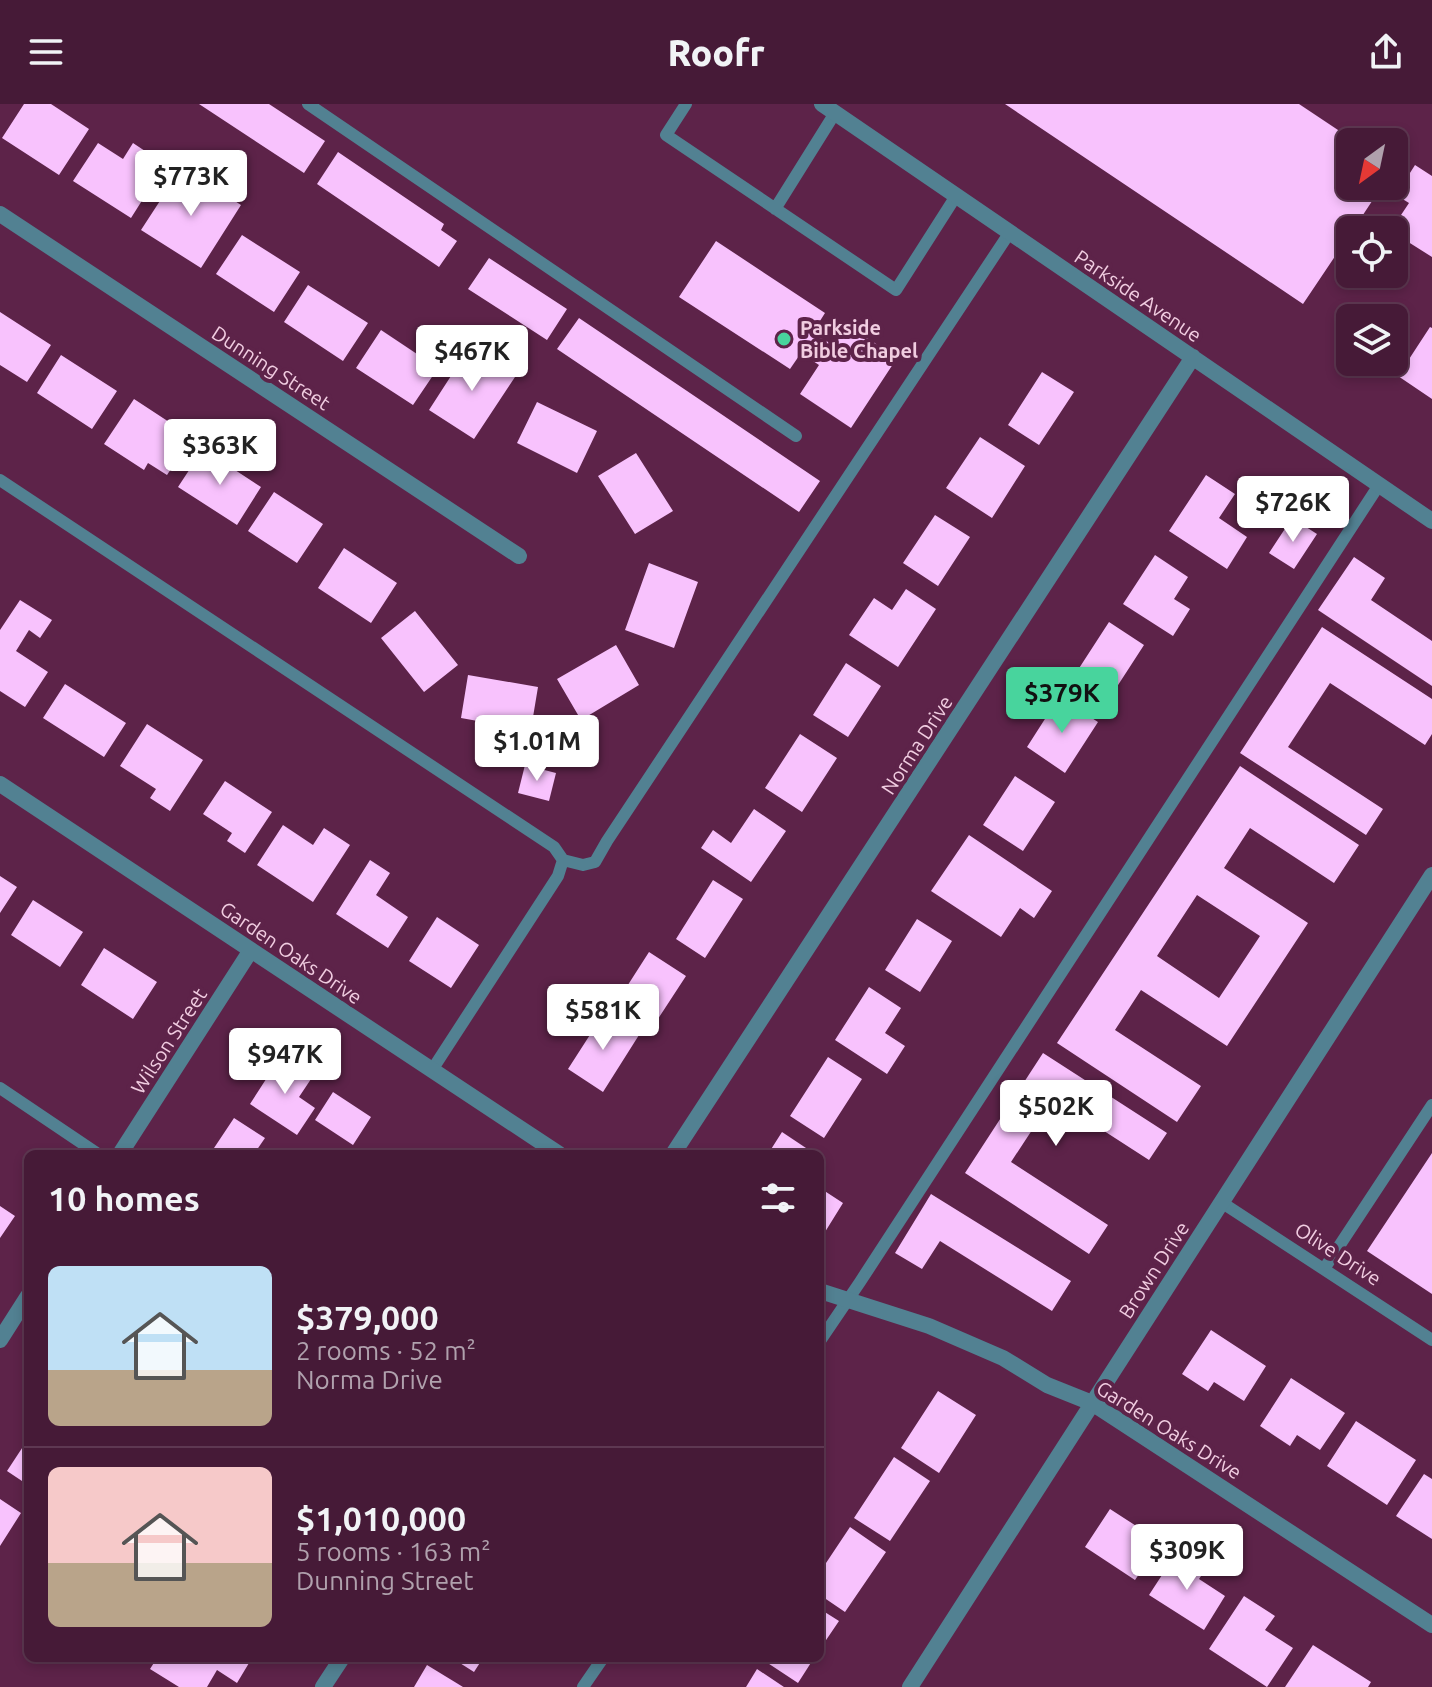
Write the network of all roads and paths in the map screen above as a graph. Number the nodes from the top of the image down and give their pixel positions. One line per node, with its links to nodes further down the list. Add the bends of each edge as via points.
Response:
1 (308, 104): 9 (lane)
2 (686, 104): 5 (lane, via 666,135)
3 (828, 109): 4 (street, Parkside Avenue); 5 (lane)
4 (956, 196): 5 (lane, via 896,290); 7 (street, Parkside Avenue)
5 (775, 209)
6 (0, 214): 13 (street, Dunning Street)
7 (1010, 232): 8 (street, Parkside Avenue); 15 (lane, via 595,862)
8 (1193, 357): 11 (street, Parkside Avenue); 24 (street, Norma Drive)
9 (796, 436)
10 (0, 480): 15 (lane, via 554,847)
11 (1379, 485): 12 (street, Parkside Avenue); 28 (lane)
12 (1432, 521)
13 (519, 556)
14 (0, 784): 17 (street, Garden Oaks Drive)
15 (563, 860): 18 (lane, via 558,876)
16 (1432, 875): 25 (street, Brown Drive)
17 (251, 950): 18 (street, Garden Oaks Drive); 22 (street, Wilson Street)
18 (432, 1070): 23 (street, Garden Oaks Drive)
19 (0, 1088): 21 (lane)
20 (1432, 1105): 26 (lane)
21 (92, 1150)
22 (123, 1150)
23 (553, 1150)
24 (676, 1150)
25 (1221, 1202): 26 (lane, Olive Drive); 33 (street, Brown Drive)
26 (1324, 1269): 32 (lane, Olive Drive)
27 (824, 1292): 28 (street, Garden Oaks Drive)
28 (848, 1300): 30 (lane); 33 (street, Garden Oaks Drive, via 941,1331)
29 (24, 1302): 31 (street)
30 (824, 1335)
31 (0, 1340)
32 (1432, 1340)
33 (1092, 1403): 34 (street, Garden Oaks Drive); 39 (street, Brown Drive)
34 (1432, 1625)
35 (339, 1662): 37 (street)
36 (600, 1662): 38 (lane)
37 (323, 1687)
38 (583, 1687)
39 (910, 1687)

